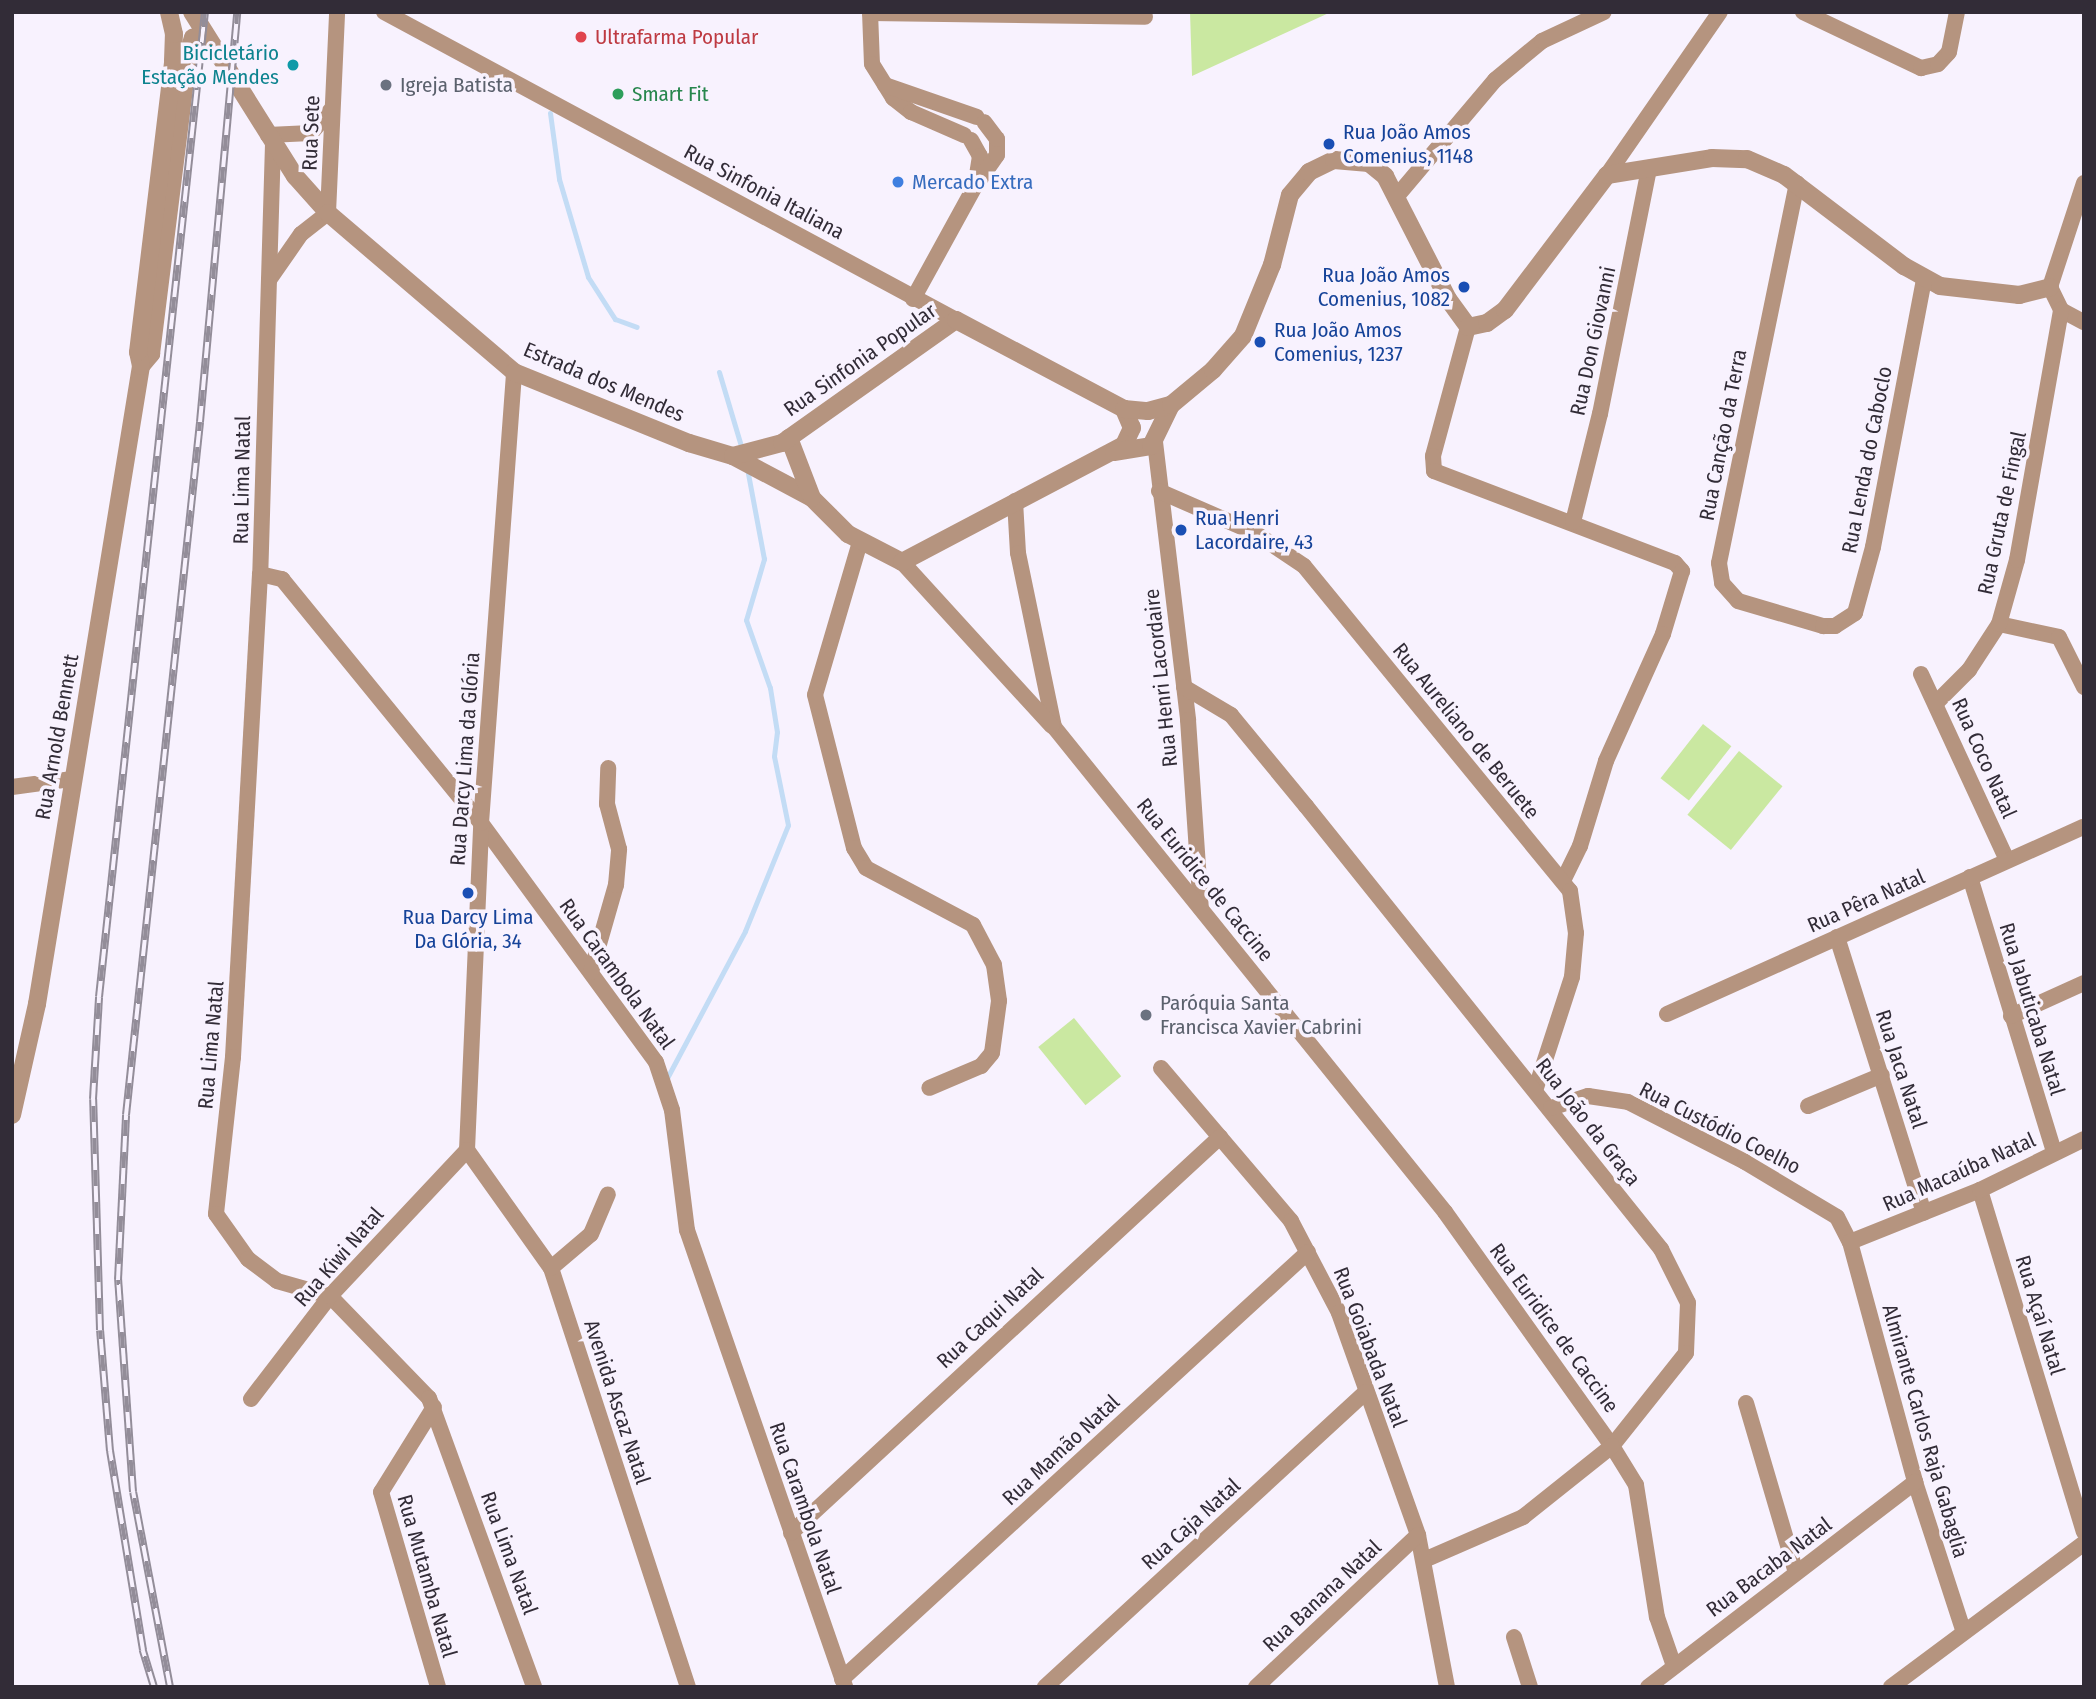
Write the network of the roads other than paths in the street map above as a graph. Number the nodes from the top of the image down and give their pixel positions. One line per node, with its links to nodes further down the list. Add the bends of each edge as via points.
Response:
1 (169, 12): 30 (street, Rua Arnold Bennett, via 173,61 138,352)
2 (192, 12): 11 (street, Estrada dos Mendes)
3 (337, 12): 13 (street, Rua Sete)
4 (384, 12): 25 (street, Rua Sinfonia Italiana)
5 (1604, 12): 20 (street, via 1542,41 1495,80)
6 (1720, 12): 16 (street)
7 (1803, 12): 8 (street, via 1921,68 1938,64 1949,52)
8 (1957, 12)
9 (870, 13): 10 (street); 12 (street, via 872,64)
10 (1145, 17)
11 (205, 34): 14 (street, Estrada dos Mendes); 30 (street, Rua Arnold Bennett, via 193,38 189,50 151,354)
12 (885, 86): 19 (street, via 911,112 968,137 980,156); 19 (street, via 981,119 999,146)
13 (332, 108): 14 (street, via 311,133); 21 (street, Rua Sete)
14 (270, 140): 21 (street, Estrada dos Mendes); 23 (street, Rua Lima Natal)
15 (1649, 168): 16 (street); 17 (street, via 1730,157 1766,165); 40 (street, Rua Don Giovanni, via 1600,414)
16 (1607, 175): 29 (street, via 1505,310 1487,323)
17 (1797, 183): 22 (street); 45 (street, Rua Canção da Terra, via 1719,575 1738,601)
18 (2084, 183): 24 (street)
19 (974, 188): 25 (street)
20 (1397, 196): 29 (street, via 1448,299); 33 (street, via 1385,176 1369,163 1334,160 1309,172 1290,195 1272,265 1243,336)
21 (328, 214): 23 (street, via 301,234); 31 (street, Estrada dos Mendes)
22 (1924, 279): 24 (street, via 1959,292 1987,294 2019,295); 45 (street, Rua Lenda do Caboclo, via 1864,582 1855,613 1835,626)
23 (267, 283): 43 (street, Rua Lima Natal)
24 (2050, 287): 26 (street)
25 (913, 299): 27 (street, Rua Sinfonia Italiana)
26 (2062, 310): 28 (street); 44 (street, Rua Gruta de Fingal, via 2019,550)
27 (956, 320): 32 (street, Rua Sinfonia Italiana); 34 (street, Rua Sinfonia Popular)
28 (2084, 322)
29 (1468, 327): 40 (street, via 1432,461 1439,475)
30 (141, 366): 52 (street, Rua Arnold Bennett)
31 (513, 372): 36 (street, Estrada dos Mendes, via 689,443); 54 (street, Rua Darcy Lima da Glória)
32 (1124, 409): 33 (street); 35 (street, via 1132,433 1124,445)
33 (1154, 426): 35 (street, via 1144,449); 37 (street, Rua Henri Lacordaire)
34 (789, 438): 36 (street, Rua Sinfonia Popular); 38 (street, Rua Sinfonia Popular)
35 (1111, 452): 39 (street)
36 (733, 456): 38 (street, Estrada dos Mendes)
37 (1158, 491): 47 (street, Rua Henri Lacordaire); 58 (street, Rua Aureliano de Beruete, via 1255,533 1304,566)
38 (812, 498): 41 (street, Estrada dos Mendes)
39 (1015, 500): 42 (street); 50 (street, Rua Euridice de Caccine, via 1018,554)
40 (1573, 522): 58 (street, via 1675,563 1682,575)
41 (860, 542): 42 (street, Estrada dos Mendes); 67 (street, via 815,695 854,848 866,868 973,925 994,965 999,1001 992,1053 981,1066)
42 (902, 562): 50 (street, Estrada dos Mendes)
43 (260, 574): 54 (street, Rua Carambola Natal, via 282,579); 82 (street, Rua Lima Natal, via 233,1057 216,1214 248,1259 277,1281)
44 (1999, 624): 48 (street, via 2063,641); 49 (street, Rua Gruta de Fingal, via 1969,670)
45 (1824, 626)
46 (1921, 674): 49 (street, Rua Coco Natal)
47 (1184, 687): 59 (street, Rua Henri Lacordaire); 68 (street, Rua João da Graça, via 1231,715)
48 (2084, 687)
49 (1936, 703): 56 (street, Rua Coco Natal)
50 (1054, 727): 59 (street, Rua Euridice de Caccine)
51 (608, 768): 61 (street, via 607,804 619,849 616,885)
52 (72, 779): 53 (street); 71 (street, Rua Arnold Bennett, via 37,1004)
53 (12, 787)
54 (481, 823): 61 (street, Rua Carambola Natal); 74 (street, Rua Darcy Lima da Glória)
55 (2084, 827): 56 (street, Rua Pêra Natal)
56 (2007, 860): 57 (street, Rua Pêra Natal)
57 (1970, 877): 60 (street, Rua Pêra Natal); 64 (street, Rua Jabuticaba Natal)
58 (1563, 881): 68 (street, Rua Aureliano de Beruete, via 1575,910 1572,977)
59 (1201, 909): 87 (street, Rua Euridice de Caccine, via 1445,1212)
60 (1837, 937): 63 (street, Rua Pêra Natal); 66 (street, Rua Jaca Natal)
61 (591, 972): 90 (street, Rua Carambola Natal, via 641,1039 665,1081 687,1230)
62 (2084, 983): 64 (street)
63 (1667, 1014)
64 (2011, 1016): 75 (street, Rua Jabuticaba Natal)
65 (1161, 1068): 72 (street, Rua Goiabada Natal)
66 (1882, 1074): 69 (street); 78 (street, Rua Jaca Natal)
67 (929, 1088)
68 (1536, 1088): 70 (street, Rua João da Graça)
69 (1808, 1106)
70 (1551, 1108): 79 (street, Rua Custódio Coelho, via 1588,1096 1628,1102 1823,1206 1844,1226); 87 (street, Rua João da Graça, via 1661,1249 1688,1303 1686,1353)
71 (12, 1115)
72 (1220, 1137): 80 (street, Rua Goiabada Natal, via 1271,1195); 90 (street, Rua Caqui Natal)
73 (2084, 1139): 75 (street, Rua Macaúba Natal)
74 (467, 1150): 81 (street, Avenida Ascaz Natal); 82 (street, Rua Kiwi Natal)
75 (2054, 1152): 76 (street, Rua Macaúba Natal)
76 (1980, 1190): 78 (street, Rua Macaúba Natal); 89 (street, Rua Açaí Natal)
77 (608, 1194): 81 (street, via 591,1234)
78 (1924, 1213): 79 (street, Rua Macaúba Natal)
79 (1850, 1242): 88 (street, Almirante Carlos Raja Gabaglia)
80 (1308, 1252): 83 (street, Rua Goiabada Natal, via 1339,1313); 98 (street, Rua Mamão Natal)
81 (551, 1268): 101 (street, Avenida Ascaz Natal)
82 (330, 1296): 84 (street, Rua Kiwi Natal); 86 (street, Rua Lima Natal, via 424,1391)
83 (1367, 1392): 91 (street, Rua Goiabada Natal); 102 (street, Rua Caja Natal)
84 (251, 1399)
85 (1746, 1403): 94 (street)
86 (434, 1408): 99 (street, Rua Mutamba Natal, via 381,1492); 100 (street, Rua Lima Natal)
87 (1612, 1446): 93 (street, Rua João da Graça, via 1523,1517); 97 (street, Rua Euridice de Caccine, via 1636,1485 1657,1617)
88 (1915, 1482): 94 (street, Rua Bacaba Natal); 95 (street, Almirante Carlos Raja Gabaglia)
89 (2084, 1532)
90 (791, 1533): 98 (street, Rua Carambola Natal)
91 (1418, 1535): 93 (street, Rua Goiabada Natal); 103 (street, Rua Banana Natal)
92 (2084, 1543): 95 (street)
93 (1424, 1560): 104 (street, Rua Goiabada Natal)
94 (1796, 1573): 97 (street, Rua Bacaba Natal)
95 (1963, 1630): 107 (street)
96 (1514, 1637): 105 (street)
97 (1674, 1666): 106 (street, Rua Bacaba Natal)
98 (844, 1683)
99 (438, 1687)
100 (534, 1687)
101 (688, 1687)
102 (1045, 1687)
103 (1256, 1687)
104 (1447, 1687)
105 (1530, 1687)
106 (1648, 1687)
107 (1891, 1687)

